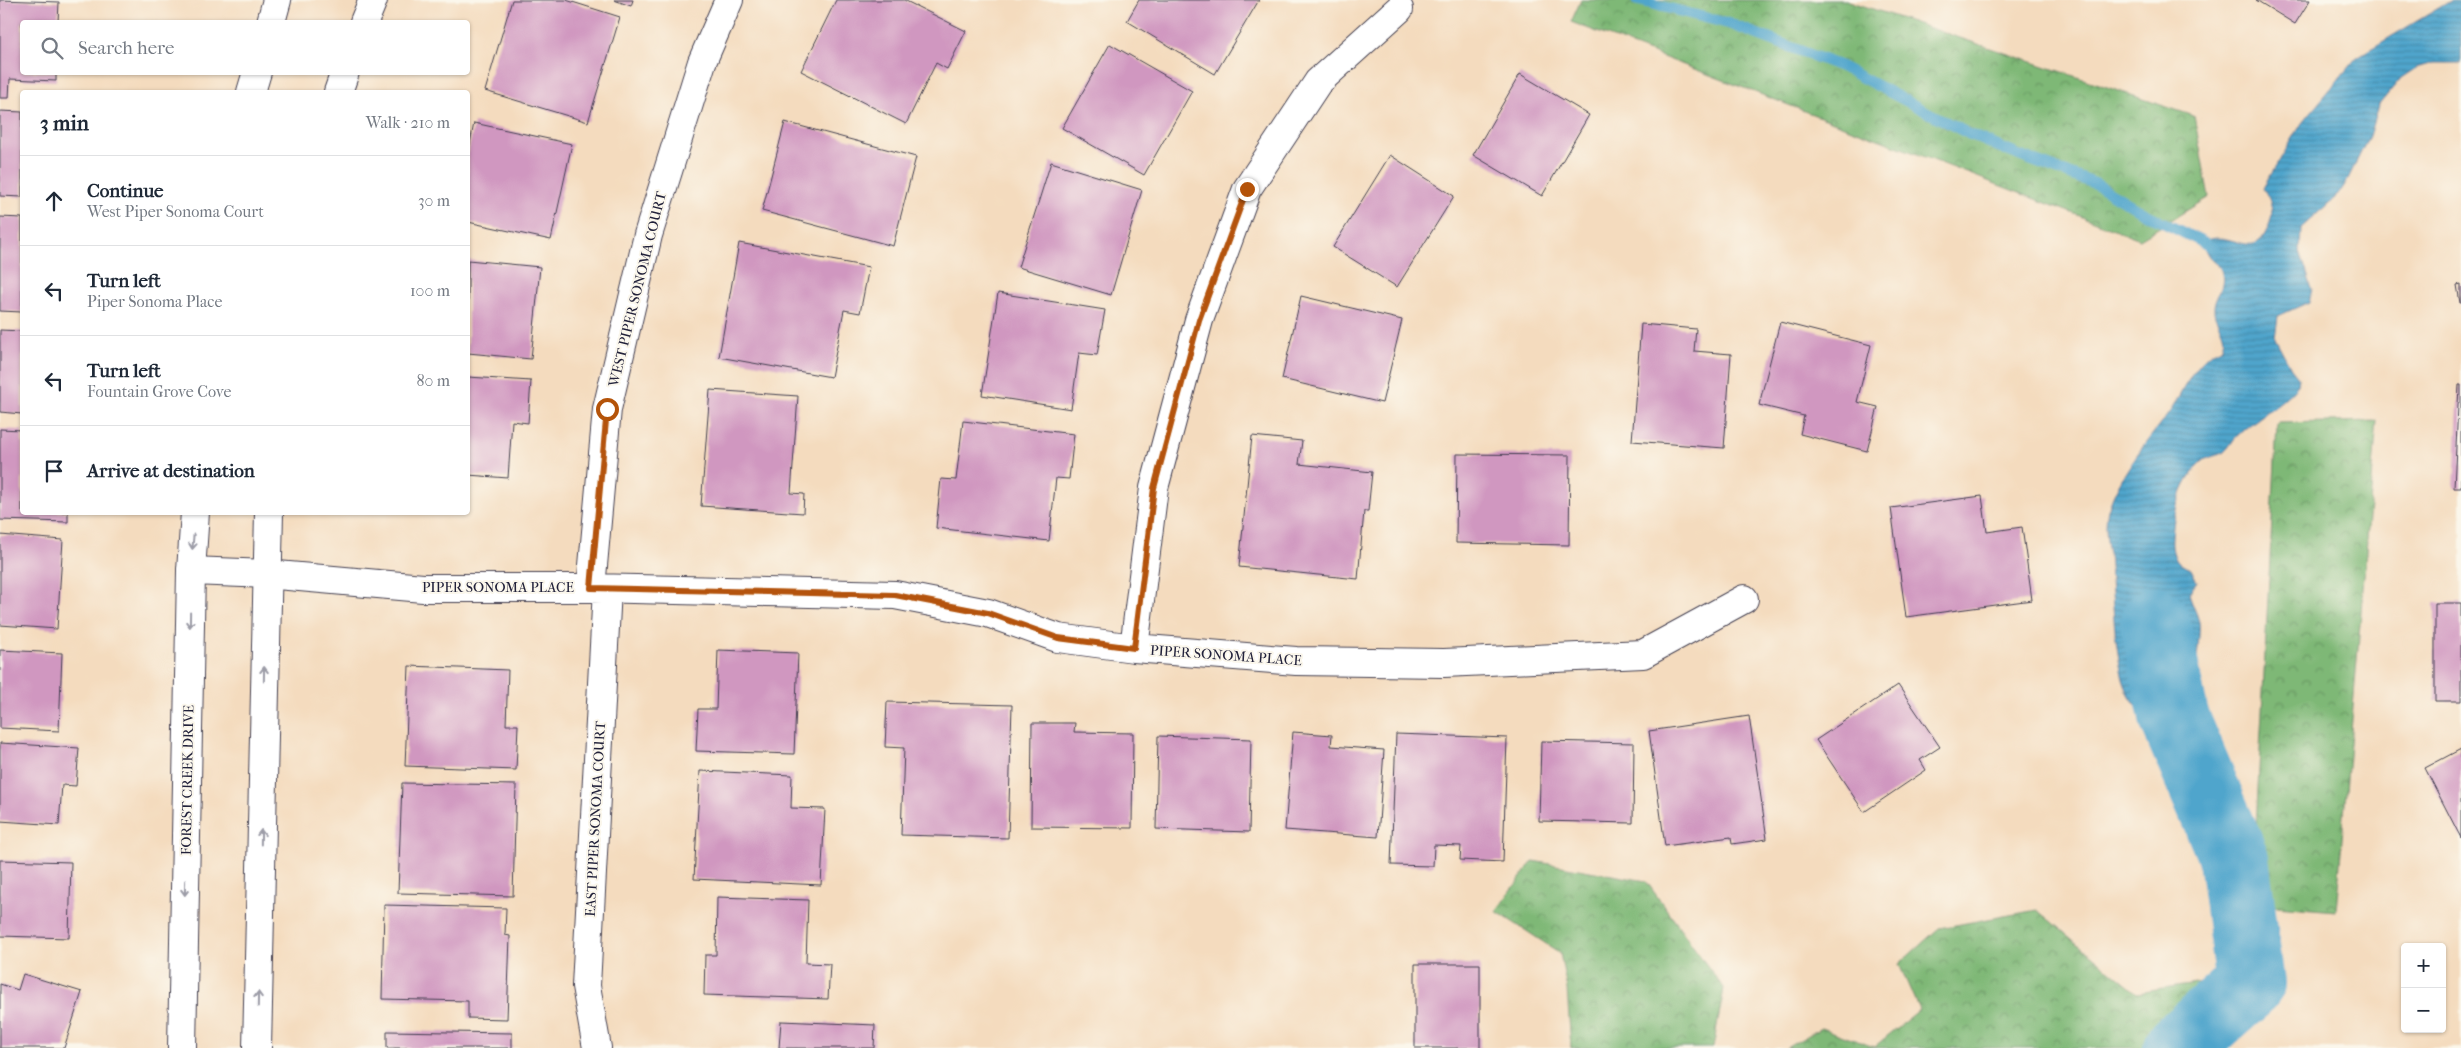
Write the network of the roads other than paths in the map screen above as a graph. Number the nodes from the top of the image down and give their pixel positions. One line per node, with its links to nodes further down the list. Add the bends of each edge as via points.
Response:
1 (277, 0): 5 (street)
2 (372, 0): 6 (street)
3 (729, 0): 15 (street, WEST PIPER SONOMA COURT, via 702,62 648,234 609,399)
4 (1399, 9): 17 (street, via 1318,82 1247,189 1199,320 1154,488)
5 (272, 20)
6 (365, 20)
7 (256, 75): 9 (street)
8 (345, 75): 10 (street)
9 (252, 90)
10 (339, 90)
11 (195, 515): 13 (street, FOREST CREEK DRIVE, one-way to 13)
12 (269, 515): 14 (street)
13 (190, 572): 14 (street, PIPER SONOMA PLACE); 18 (street, FOREST CREEK DRIVE, one-way to 18)
14 (266, 574): 15 (street, PIPER SONOMA PLACE, via 423,588); 19 (street, one-way to 14)
15 (599, 588): 17 (street, PIPER SONOMA PLACE, via 895,595 988,613 1058,638); 20 (street, EAST PIPER SONOMA COURT, via 586,986)
16 (1744, 599): 17 (street, PIPER SONOMA PLACE, via 1643,654 1444,663 1296,661)
17 (1134, 648)
18 (182, 1048)
19 (256, 1048)
20 (597, 1048)

